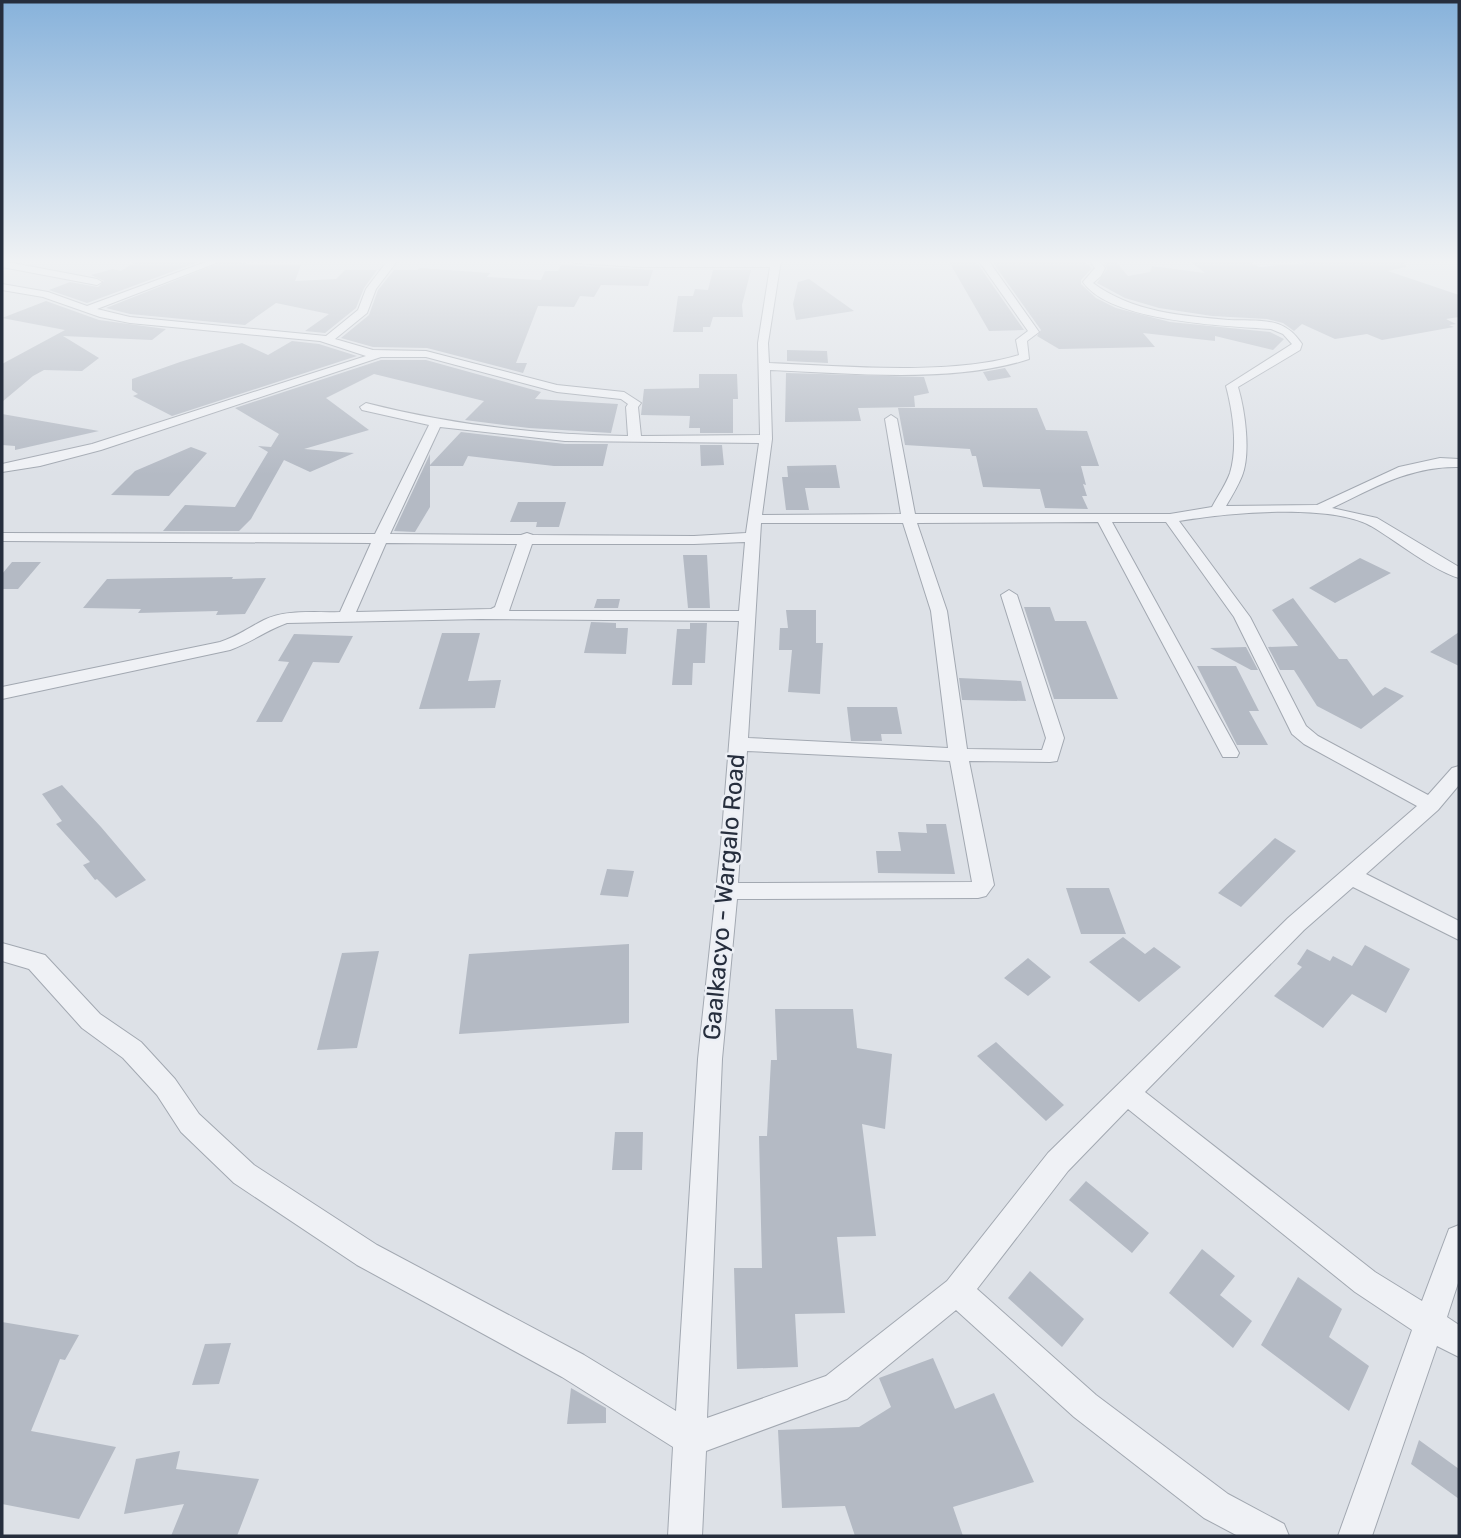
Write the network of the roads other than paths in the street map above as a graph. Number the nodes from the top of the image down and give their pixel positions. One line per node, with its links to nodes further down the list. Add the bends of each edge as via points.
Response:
1 (246, 332): 6 (street)
2 (337, 332): 6 (street)
3 (765, 332): 8 (street, Gaalkacyo - Wargalo Road)
4 (1034, 332): 8 (street, via 1022,338 1025,357 1020,360 940,368)
5 (1286, 332): 17 (street, via 1296,348 1231,386 1238,408 1239,460)
6 (327, 340): 7 (street)
7 (380, 354): 13 (street, via 426,354 557,388 624,396 635,402); 15 (street, via 116,441 51,460)
8 (762, 366): 12 (street, Gaalkacyo - Wargalo Road)
9 (366, 407): 11 (street)
10 (891, 419): 19 (street)
11 (437, 422): 13 (street, via 537,438); 24 (street)
12 (766, 439): 13 (street); 21 (street, Gaalkacyo - Wargalo Road)
13 (635, 440)
14 (1459, 463): 16 (street, via 1434,461 1408,467)
15 (5, 464)
16 (1319, 509): 17 (street); 25 (street, via 1372,521)
17 (1217, 510): 18 (street)
18 (1170, 518): 20 (street); 35 (street, via 1242,617 1299,730)
19 (909, 519): 20 (street); 21 (street); 33 (street, via 939,611)
20 (1103, 519): 32 (street)
21 (754, 528): 23 (street, via 694,540); 29 (street, Gaalkacyo - Wargalo Road)
22 (2, 537): 24 (street)
23 (527, 537): 24 (street); 28 (street, via 502,610)
24 (381, 540): 27 (street)
25 (1459, 573)
26 (1009, 595): 33 (street, via 1055,738 1050,756)
27 (346, 616): 28 (street); 30 (street, via 285,618 224,646)
28 (479, 616): 29 (street)
29 (747, 616): 31 (street, Gaalkacyo - Wargalo Road)
30 (2, 693)
31 (738, 744): 33 (street); 37 (street, Gaalkacyo - Wargalo Road)
32 (1230, 753)
33 (958, 755): 37 (street, via 983,885 978,890)
34 (1459, 773): 35 (street)
35 (1431, 805): 36 (street)
36 (1349, 875): 38 (street); 40 (street)
37 (726, 891): 45 (street, Gaalkacyo - Wargalo Road, via 710,1059)
38 (1459, 931)
39 (2, 952): 45 (street, via 37,962 92,1021 132,1050 166,1087 190,1123 244,1174 368,1255 573,1366)
40 (1127, 1093): 42 (street, via 1058,1162); 43 (street, via 1365,1282)
41 (1459, 1238): 43 (street)
42 (957, 1291): 45 (street, via 836,1388); 47 (street, via 1085,1406 1216,1506)
43 (1430, 1323): 44 (street); 48 (street)
44 (1459, 1342)
45 (692, 1440): 46 (street, Gaalkacyo - Wargalo Road)
46 (685, 1536)
47 (1272, 1536)
48 (1355, 1536)

